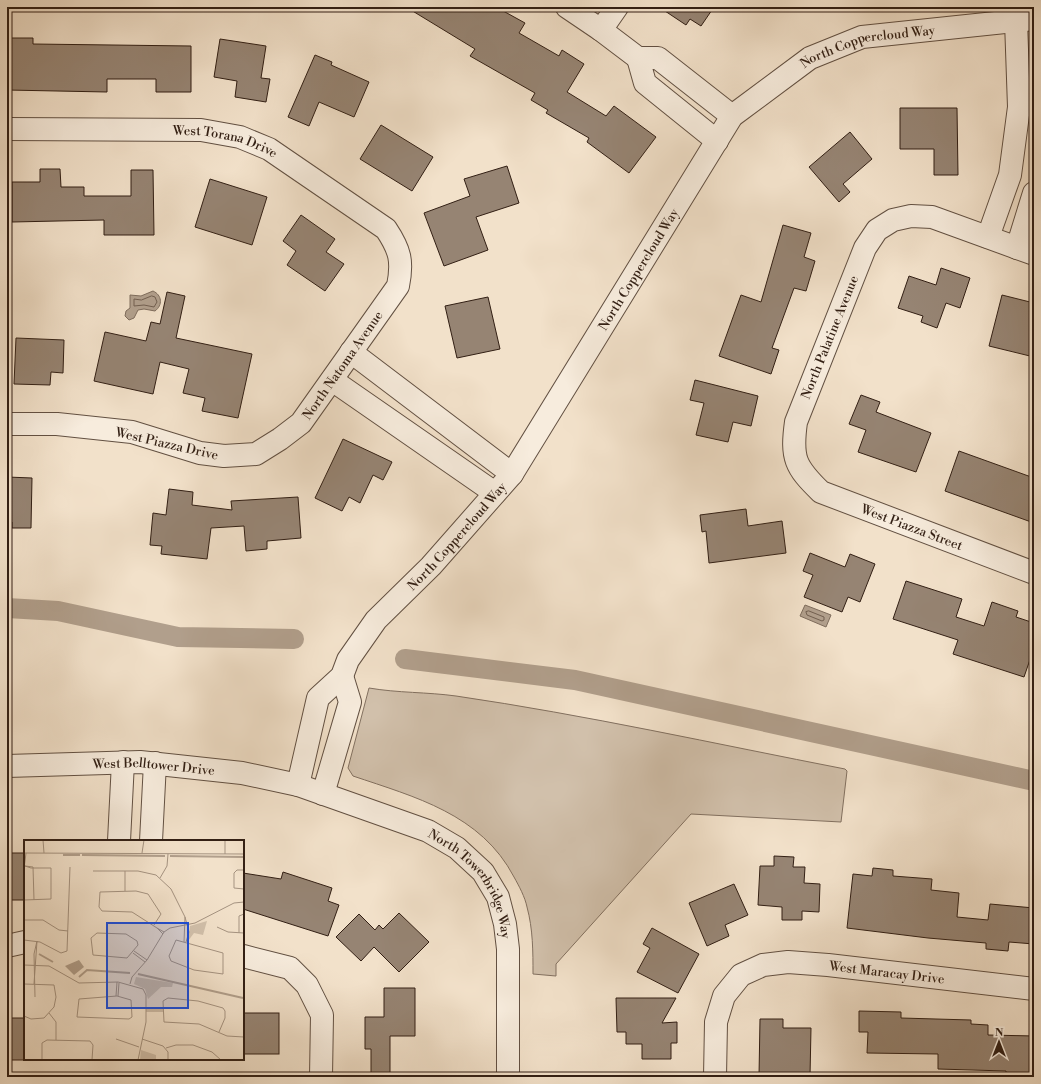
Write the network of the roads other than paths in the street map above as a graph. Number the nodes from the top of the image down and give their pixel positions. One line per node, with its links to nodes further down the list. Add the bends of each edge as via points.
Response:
1 (567, 7): 4 (street)
2 (617, 7): 4 (street)
3 (1021, 16): 6 (street, North Coppercloud Way, via 862,37 810,58); 10 (street, via 1019,107 1010,175)
4 (601, 30): 5 (street)
5 (638, 58): 6 (street, via 658,58); 8 (street, via 645,83)
6 (732, 116): 8 (street, North Coppercloud Way)
7 (7, 129): 12 (street, West Torana Drive, via 201,130 240,137 269,150 386,229)
8 (717, 141): 18 (street, North Coppercloud Way)
9 (1034, 193): 11 (street)
10 (988, 237): 11 (street); 17 (street, North Palatine Avenue, via 932,217 912,216 893,220 877,230 865,248 796,422 793,444)
11 (1026, 251)
12 (401, 257): 13 (street, North Natoma Avenue, via 402,270 398,286)
13 (351, 352): 14 (street, North Natoma Avenue); 18 (street)
14 (332, 380): 16 (street, North Natoma Avenue, via 301,423); 19 (street)
15 (7, 424): 16 (street, West Piazza Drive, via 57,424 132,432 200,453 224,456)
16 (256, 454)
17 (799, 467): 20 (street, West Piazza Street, via 820,492)
18 (512, 474): 19 (street, North Coppercloud Way)
19 (496, 493): 21 (street, North Coppercloud Way, via 431,566 376,620 348,660)
20 (1034, 573)
21 (342, 676): 25 (street, North Coppercloud Way, via 318,698); 26 (street, via 350,702)
22 (123, 762): 23 (street, West Belltower Drive); 24 (street, West Belltower Drive); 27 (street)
23 (155, 764): 25 (street, West Belltower Drive, via 242,773); 28 (street)
24 (7, 766)
25 (298, 785): 26 (street, North Towerbridge Way)
26 (323, 794): 34 (street, North Towerbridge Way, via 428,831 457,848 483,872 498,897 505,924 508,949)
27 (119, 840)
28 (151, 840)
29 (24, 942): 30 (street)
30 (7, 946)
31 (244, 956): 33 (street, via 290,968 307,985 322,1015)
32 (1034, 989): 35 (street, West Maracay Drive, via 788,962 763,965 741,975 724,996 716,1022)
33 (321, 1077)
34 (508, 1077)
35 (715, 1077)

